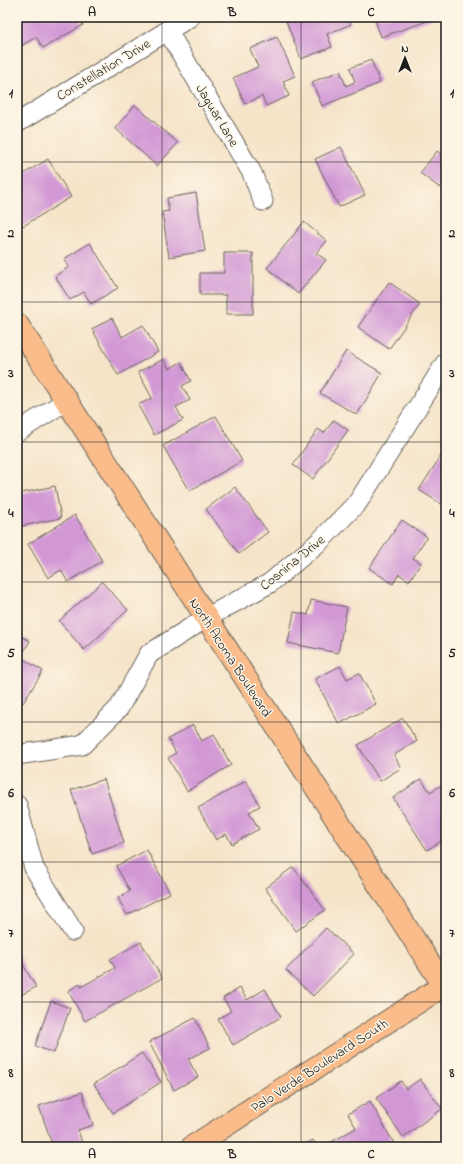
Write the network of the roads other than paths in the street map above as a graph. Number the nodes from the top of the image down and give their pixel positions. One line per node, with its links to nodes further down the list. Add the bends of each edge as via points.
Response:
1 (190, 17): 2 (street, Constellation Drive)
2 (167, 30): 3 (street, Constellation Drive); 4 (street, Jaguar Lane, via 252,173)
3 (17, 123)
4 (263, 201)
5 (17, 324): 7 (main road, North Acoma Boulevard)
6 (446, 362): 9 (street, Cosnina Drive, via 358,502 320,541 270,583)
7 (66, 401): 8 (street); 9 (main road, North Acoma Boulevard)
8 (17, 432)
9 (206, 618): 10 (street, Cosnina Drive, via 149,654 119,708 82,745); 13 (main road, North Acoma Boulevard)
10 (17, 755)
11 (17, 805): 12 (street, via 34,868)
12 (73, 931)
13 (445, 986): 14 (main road, Palo Verde Boulevard South)
14 (192, 1147)

